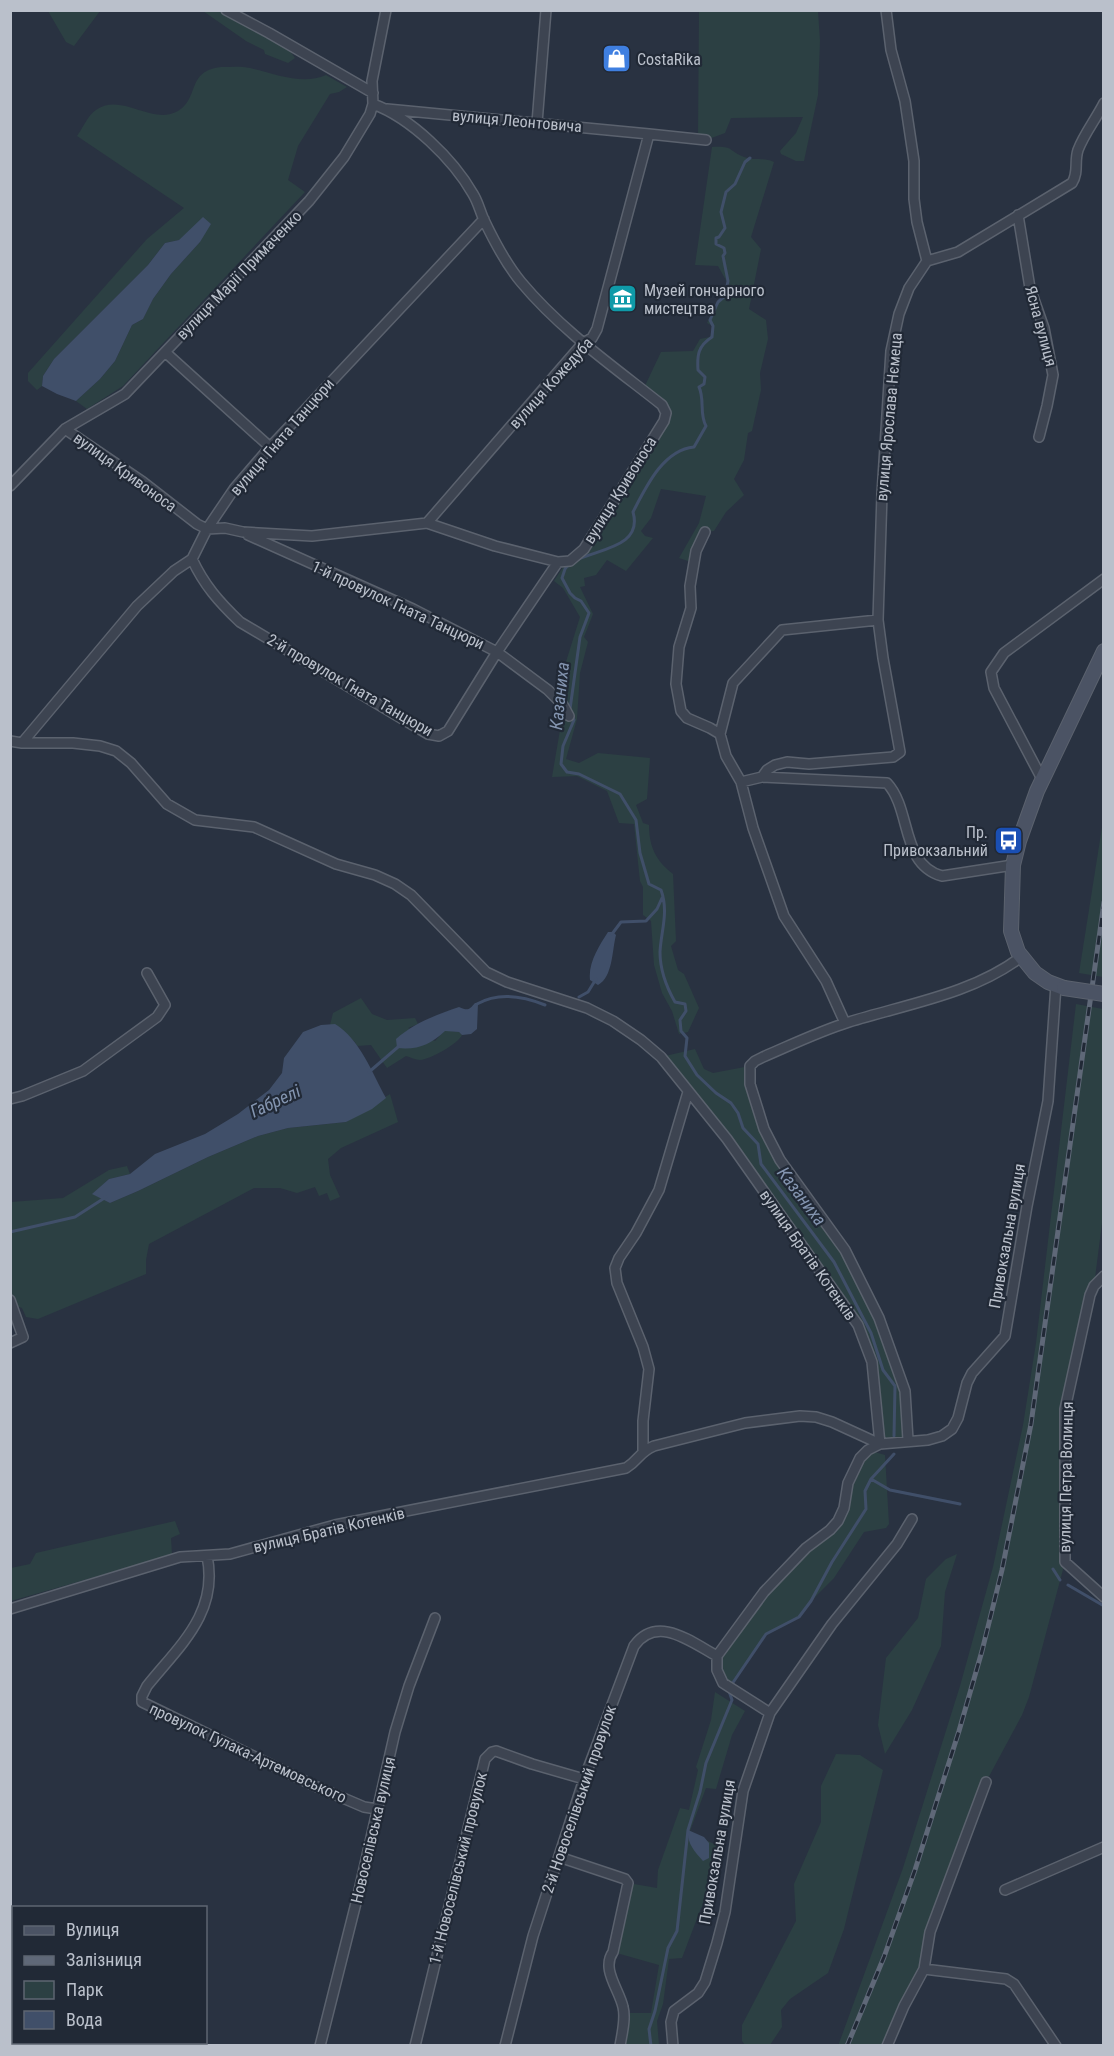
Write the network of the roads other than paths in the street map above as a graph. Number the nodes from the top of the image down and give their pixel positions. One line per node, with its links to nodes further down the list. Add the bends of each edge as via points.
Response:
1 (226, 10): 5 (street)
2 (386, 10): 5 (street)
3 (546, 10): 9 (street)
4 (886, 10): 14 (street, via 891,50 905,101 914,161 914,198)
5 (372, 93): 7 (street)
6 (1104, 103): 12 (street, via 1077,154 1077,176 1072,183)
7 (373, 104): 8 (street, вулиця Кривоноса); 16 (street, вулиця Марії Примаченко, via 344,157 309,201)
8 (385, 108): 9 (street, вулиця Леонтовича); 13 (street, вулиця Кривоноса, via 447,158 473,195)
9 (537, 123): 10 (street, вулиця Леонтовича)
10 (649, 134): 11 (street); 15 (street, вулиця Кожедуба, via 597,329)
11 (706, 140)
12 (1018, 215): 14 (street, via 958,252); 18 (street, Ясна вулиця, via 1030,288 1044,328 1053,375)
13 (484, 219): 15 (street, вулиця Кривоноса, via 521,282); 19 (street, вулиця Гната Танцюри)
14 (927, 261): 28 (street, вулиця Ярослава Нємеца, via 909,288 891,351)
15 (583, 343): 21 (street, вулиця Кожедуба); 26 (street, вулиця Кривоноса, via 662,405 666,413 584,549 570,561)
16 (165, 352): 17 (street, вулиця Марії Примаченко, via 125,394); 19 (street)
17 (65, 429): 20 (street, вулиця Марії Примаченко); 22 (street, вулиця Кривоноса)
18 (1039, 437)
19 (270, 447): 22 (street, вулиця Гната Танцюри)
20 (10, 486)
21 (427, 523): 23 (street, вулиця Кривоноса, via 312,536); 26 (street, вулиця Кривоноса)
22 (207, 529): 23 (street, вулиця Кривоноса); 25 (street, вулиця Гната Танцюри)
23 (243, 532): 30 (street, 1-й провулок Гната Танцюри)
24 (705, 532): 32 (street, via 692,571 691,608 679,647 676,684 681,711 687,718)
25 (192, 559): 30 (street, 2-й провулок Гната Танцюри, via 217,600 240,622 428,734 439,736 448,731); 34 (street, вулиця Гната Танцюри, via 137,606)
26 (558, 562): 30 (street, 2-й провулок Гната Танцюри)
27 (1104, 579): 36 (street, via 1004,653 991,672 994,688)
28 (878, 620): 32 (street, via 782,630 733,682); 35 (street, вулиця Ярослава Нємеца, via 900,752 893,757 809,764 787,762 775,765)
29 (1104, 651): 36 (street)
30 (497, 652): 31 (street, 1-й провулок Гната Танцюри, via 548,690)
31 (569, 716)
32 (720, 734): 37 (street, via 726,756)
33 (10, 741): 34 (street, вулиця Братів Котенків)
34 (22, 743): 44 (street, вулиця Братів Котенків, via 73,743 116,751 167,804 195,820 254,827 336,864 395,884 411,895 486,972 613,1021 661,1057)
35 (762, 777): 37 (street); 38 (street, via 887,783 894,790 918,861 932,873 942,876)
36 (1042, 779): 38 (street)
37 (741, 782): 43 (street, via 784,916 826,981)
38 (1013, 865): 39 (street, via 1011,931)
39 (1021, 957): 41 (street, via 1035,974); 43 (street, via 998,973 965,987)
40 (147, 972): 45 (street, via 165,1005 157,1017 83,1071)
41 (1060, 986): 42 (street, bridge); 49 (street, Привокзальна вулиця, via 1047,1109 1005,1336 972,1373 952,1429 928,1440)
42 (1104, 994)
43 (845, 1023): 49 (street, via 755,1061 750,1066 750,1084 764,1129 780,1160 845,1250 879,1318 905,1391)
44 (688, 1092): 50 (street, вулиця Братів Котенків, via 727,1139 858,1325 872,1362); 51 (street, via 659,1190 615,1268 649,1369)
45 (10, 1099)
46 (1104, 1276): 54 (street, вулиця Петра Волинця, via 1090,1295 1065,1409 1065,1562)
47 (10, 1300): 48 (street, via 23,1337)
48 (10, 1343)
49 (908, 1440): 50 (street, Привокзальна вулиця)
50 (880, 1444): 51 (street, вулиця Братів Котенків, via 832,1422 800,1416 735,1425); 57 (street, via 868,1450 854,1468 837,1521 764,1592)
51 (643, 1450): 53 (street, вулиця Братів Котенків, via 636,1462 626,1468 335,1525 230,1554)
52 (912, 1519): 58 (street, Привокзальна вулиця)
53 (207, 1556): 55 (street, вулиця Братів Котенків, via 180,1557); 61 (street, провулок Гулака-Артемовського, via 210,1585 197,1624 147,1686 142,1702 315,1786)
54 (1104, 1597)
55 (10, 1609)
56 (435, 1618): 61 (street, Новоселівська вулиця, via 409,1686)
57 (717, 1656): 58 (street, via 717,1670 723,1683); 59 (street, 2-й Новоселівський провулок, via 674,1633 656,1630 642,1635 634,1646)
58 (770, 1713): 70 (street, Привокзальна вулиця, via 743,1791 717,1943 705,1982 698,1993 674,2011)
59 (584, 1779): 63 (street, 2-й Новоселівський провулок); 67 (street, 1-й Новоселівський провулок, via 496,1752 485,1759)
60 (986, 1782): 65 (street, via 930,1932)
61 (377, 1809): 66 (street, Новоселівська вулиця)
62 (1104, 1847): 64 (street)
63 (559, 1857): 68 (street, 2-й Новоселівський провулок, via 533,1936); 69 (street, via 628,1882 609,1970 623,2006)
64 (1005, 1890)
65 (924, 1970): 71 (street); 72 (street, via 1006,1979 1014,1984)
66 (320, 2046)
67 (415, 2046)
68 (505, 2046)
69 (620, 2046)
70 (673, 2046)
71 (887, 2046)
72 (1056, 2046)

